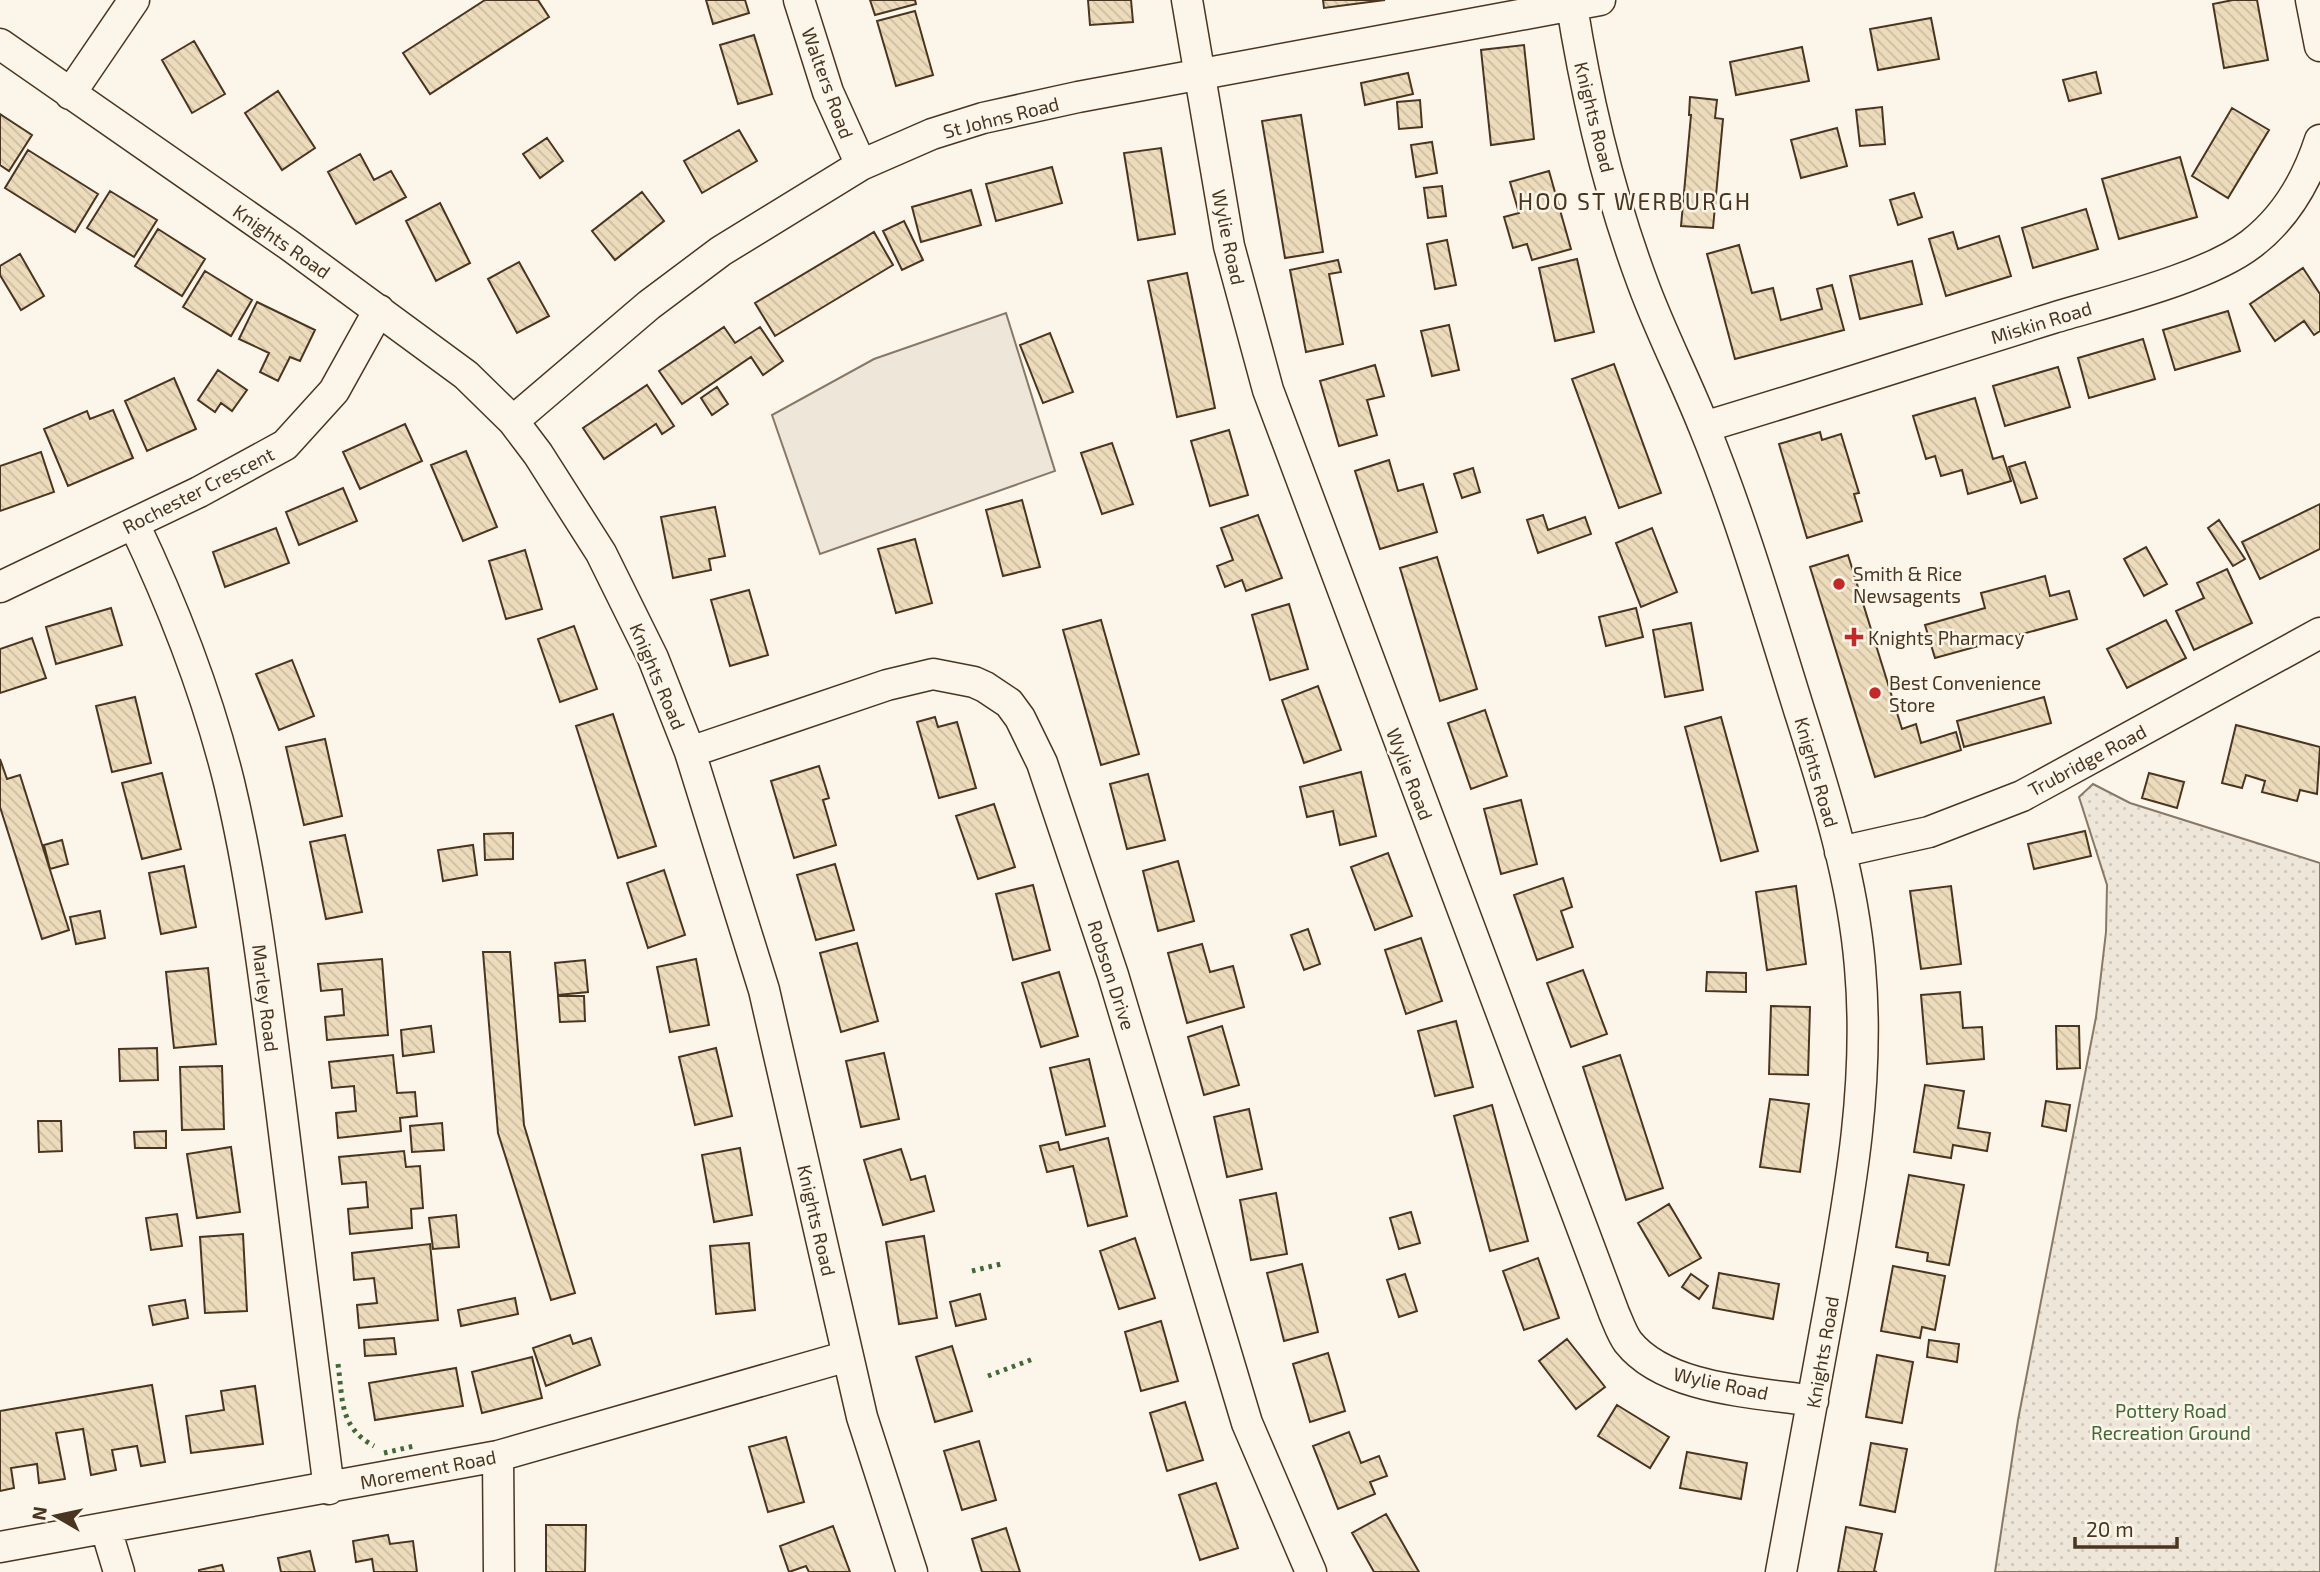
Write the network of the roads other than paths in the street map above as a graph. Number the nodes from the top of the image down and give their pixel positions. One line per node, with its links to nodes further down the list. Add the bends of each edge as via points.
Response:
1 (134, 0): 9 (street)
2 (799, 0): 11 (street, Walters Road, via 828,92)
3 (1187, 0): 8 (street, Wylie Road)
4 (2311, 0): 7 (street)
5 (1581, 2): 8 (street, St Johns Road); 14 (street, Knights Road, via 1596,128 1622,220 1643,284)
6 (0, 44): 9 (street, Knights Road)
7 (2320, 46)
8 (1201, 73): 11 (street, St Johns Road, via 983,118 932,134); 21 (street, Wylie Road, via 1229,246 1268,390 1614,1313 1627,1341 1664,1371 1693,1381)
9 (70, 94): 12 (street, Knights Road)
10 (2320, 140): 14 (street, Miskin Road, via 2292,201 2273,225 2229,259 2107,302)
11 (861, 166): 13 (street, St Johns Road, via 721,251 649,305)
12 (379, 310): 13 (street, Knights Road, via 466,375); 15 (street, Rochester Crescent, via 334,391 285,445)
13 (513, 421): 18 (street, Knights Road, via 601,553 653,658)
14 (1704, 427): 19 (street, Knights Road, via 1764,597)
15 (134, 524): 16 (street, Rochester Crescent); 23 (street, Marley Road, via 194,667 242,836)
16 (0, 587)
17 (2320, 633): 19 (street, Trubridge Road, via 2022,796 1930,832)
18 (690, 751): 20 (street, Knights Road, via 764,989); 29 (street, Robson Drive, via 933,674 974,681 1009,703 1042,763 1113,975 1247,1423)
19 (1840, 852): 21 (street, Knights Road, via 1860,966 1862,1088 1852,1186)
20 (848, 1356): 22 (street, Morement Road); 28 (street, Knights Road, via 862,1417)
21 (1813, 1401): 30 (street, Knights Road)
22 (498, 1456): 23 (street, Morement Road); 27 (street)
23 (328, 1489): 24 (street, Morement Road)
24 (106, 1529): 25 (street, Morement Road); 26 (street)
25 (0, 1547)
26 (119, 1572)
27 (499, 1572)
28 (912, 1572)
29 (1311, 1572)
30 (1781, 1572)

